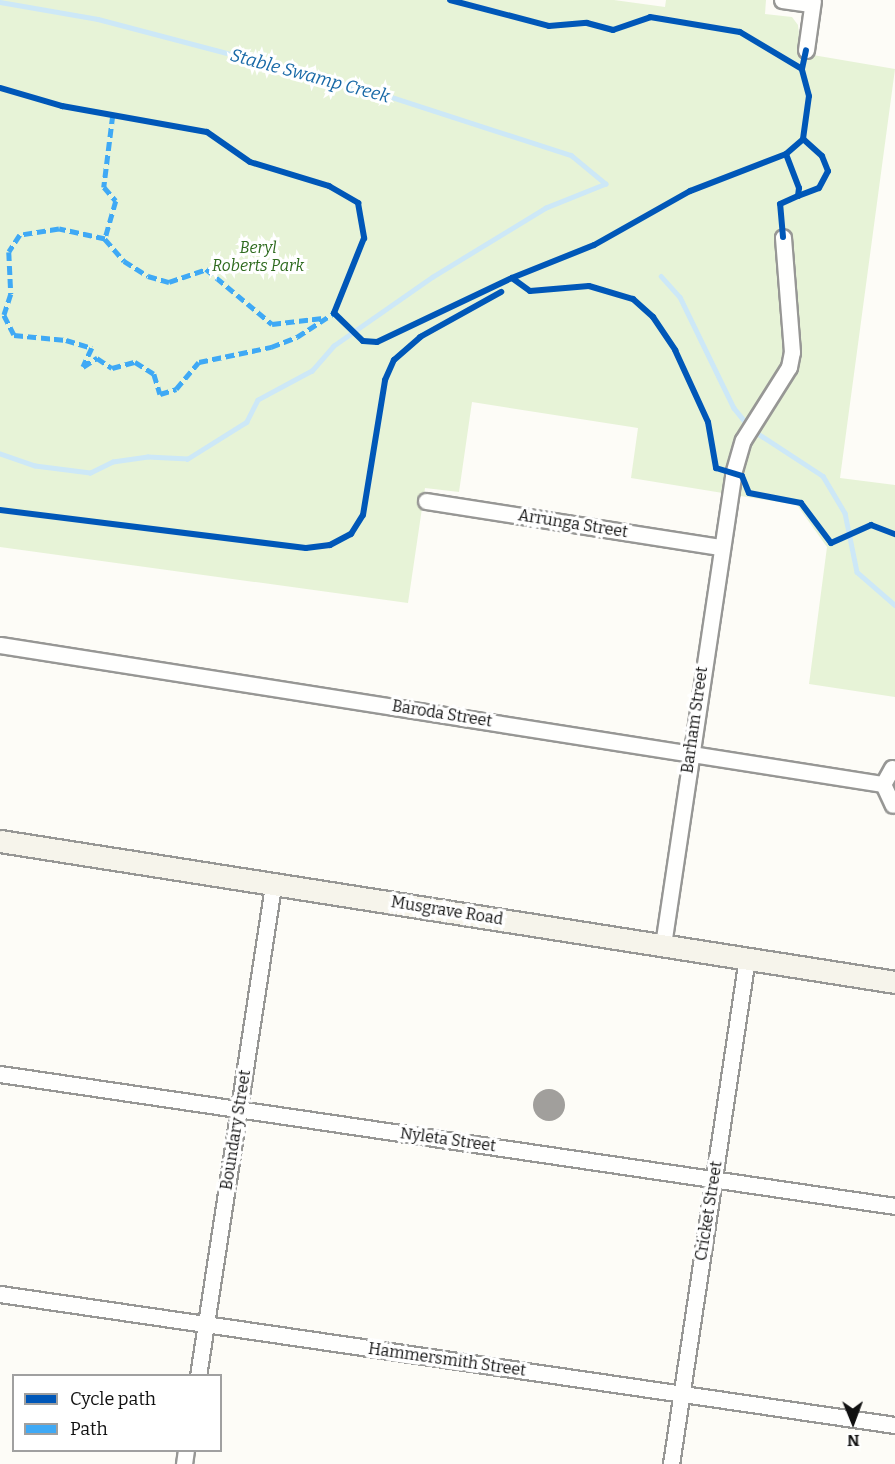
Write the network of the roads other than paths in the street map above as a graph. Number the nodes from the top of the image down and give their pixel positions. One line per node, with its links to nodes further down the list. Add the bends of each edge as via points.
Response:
1 (782, 0): 2 (street)
2 (811, 2): 3 (street)
3 (806, 50)
4 (783, 237): 6 (street, Barham Street, via 792,352 789,367 742,440)
5 (426, 501): 6 (street, Arrunga Street)
6 (720, 547): 8 (street, Barham Street)
7 (0, 645): 8 (street, Baroda Street)
8 (690, 753): 10 (street, Baroda Street); 14 (street, Barham Street)
9 (892, 768): 10 (street)
10 (883, 784): 11 (street)
11 (893, 805)
12 (0, 841): 13 (street, Musgrave Road)
13 (273, 884): 14 (street, Musgrave Road); 18 (street, Boundary Street)
14 (663, 945): 15 (street, Musgrave Road)
15 (747, 958): 16 (street, Musgrave Road); 19 (street, Cricket Street)
16 (895, 982)
17 (0, 1074): 18 (street, Nyleta Street)
18 (239, 1109): 19 (street, Nyleta Street); 22 (street, Boundary Street)
19 (714, 1179): 20 (street, Nyleta Street); 24 (street, Cricket Street)
20 (895, 1206)
21 (0, 1294): 22 (street, Hammersmith Street)
22 (206, 1325): 23 (street, Boundary Street); 24 (street, Hammersmith Street)
23 (198, 1374)
24 (682, 1394): 25 (street, Hammersmith Street); 26 (street, Cricket Street)
25 (895, 1425)
26 (671, 1464)

